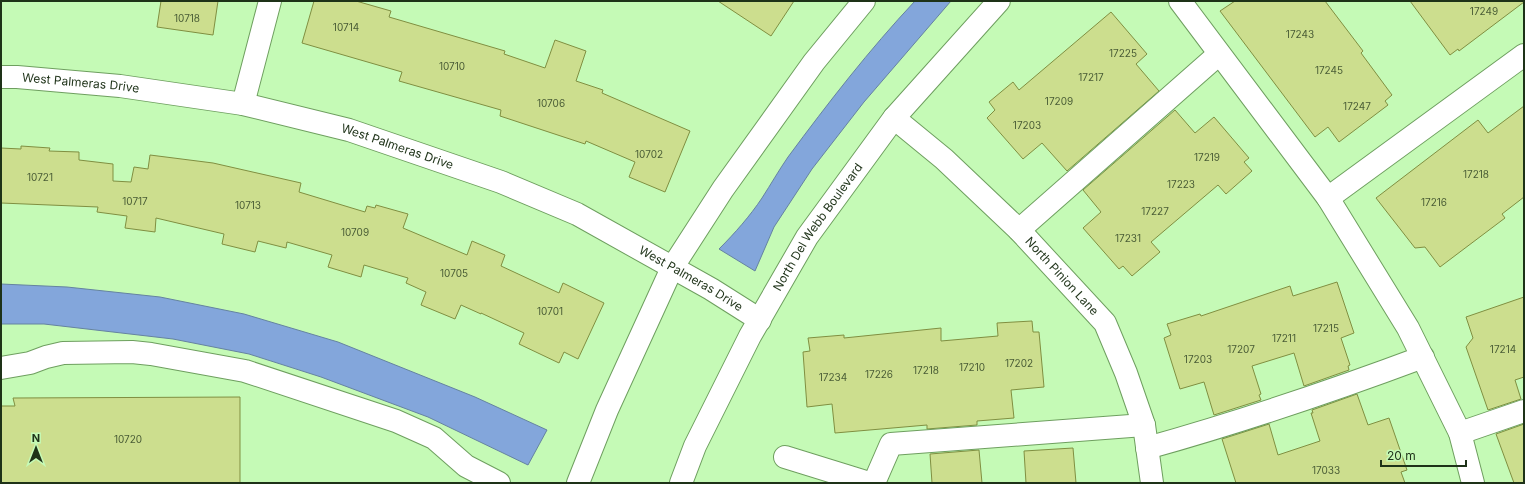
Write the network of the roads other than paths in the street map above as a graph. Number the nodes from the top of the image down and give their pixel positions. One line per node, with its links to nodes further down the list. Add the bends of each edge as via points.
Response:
1 (270, 1): 8 (street)
2 (864, 1): 12 (street, via 814,62 723,190)
3 (999, 1): 9 (street, North Del Webb Boulevard)
4 (1180, 1): 5 (street)
5 (1219, 54): 10 (street); 11 (street)
6 (1524, 55): 10 (street)
7 (1, 77): 8 (street, West Palmeras Drive, via 120,86)
8 (243, 104): 12 (street, West Palmeras Drive, via 349,130 502,182 577,214)
9 (894, 118): 11 (street, North Pinion Lane, via 944,159); 13 (street, North Del Webb Boulevard, via 807,237)
10 (1328, 198): 14 (street)
11 (1019, 230): 17 (street, North Pinion Lane, via 1105,322)
12 (672, 268): 13 (street, West Palmeras Drive); 22 (street, via 607,410)
13 (760, 320): 23 (street, North Del Webb Boulevard, via 695,446)
14 (1423, 357): 18 (street); 19 (street, via 1215,429)
15 (1, 368): 21 (street, via 63,353 132,352 245,371 396,420 434,438 466,466)
16 (1524, 411): 18 (street)
17 (1144, 425): 19 (street, North Pinion Lane); 25 (street, via 891,444)
18 (1460, 433): 27 (street)
19 (1147, 448): 26 (street, North Pinion Lane)
20 (785, 457): 24 (street)
21 (499, 483)
22 (578, 483)
23 (681, 483)
24 (869, 483)
25 (874, 483)
26 (1152, 483)
27 (1474, 483)

